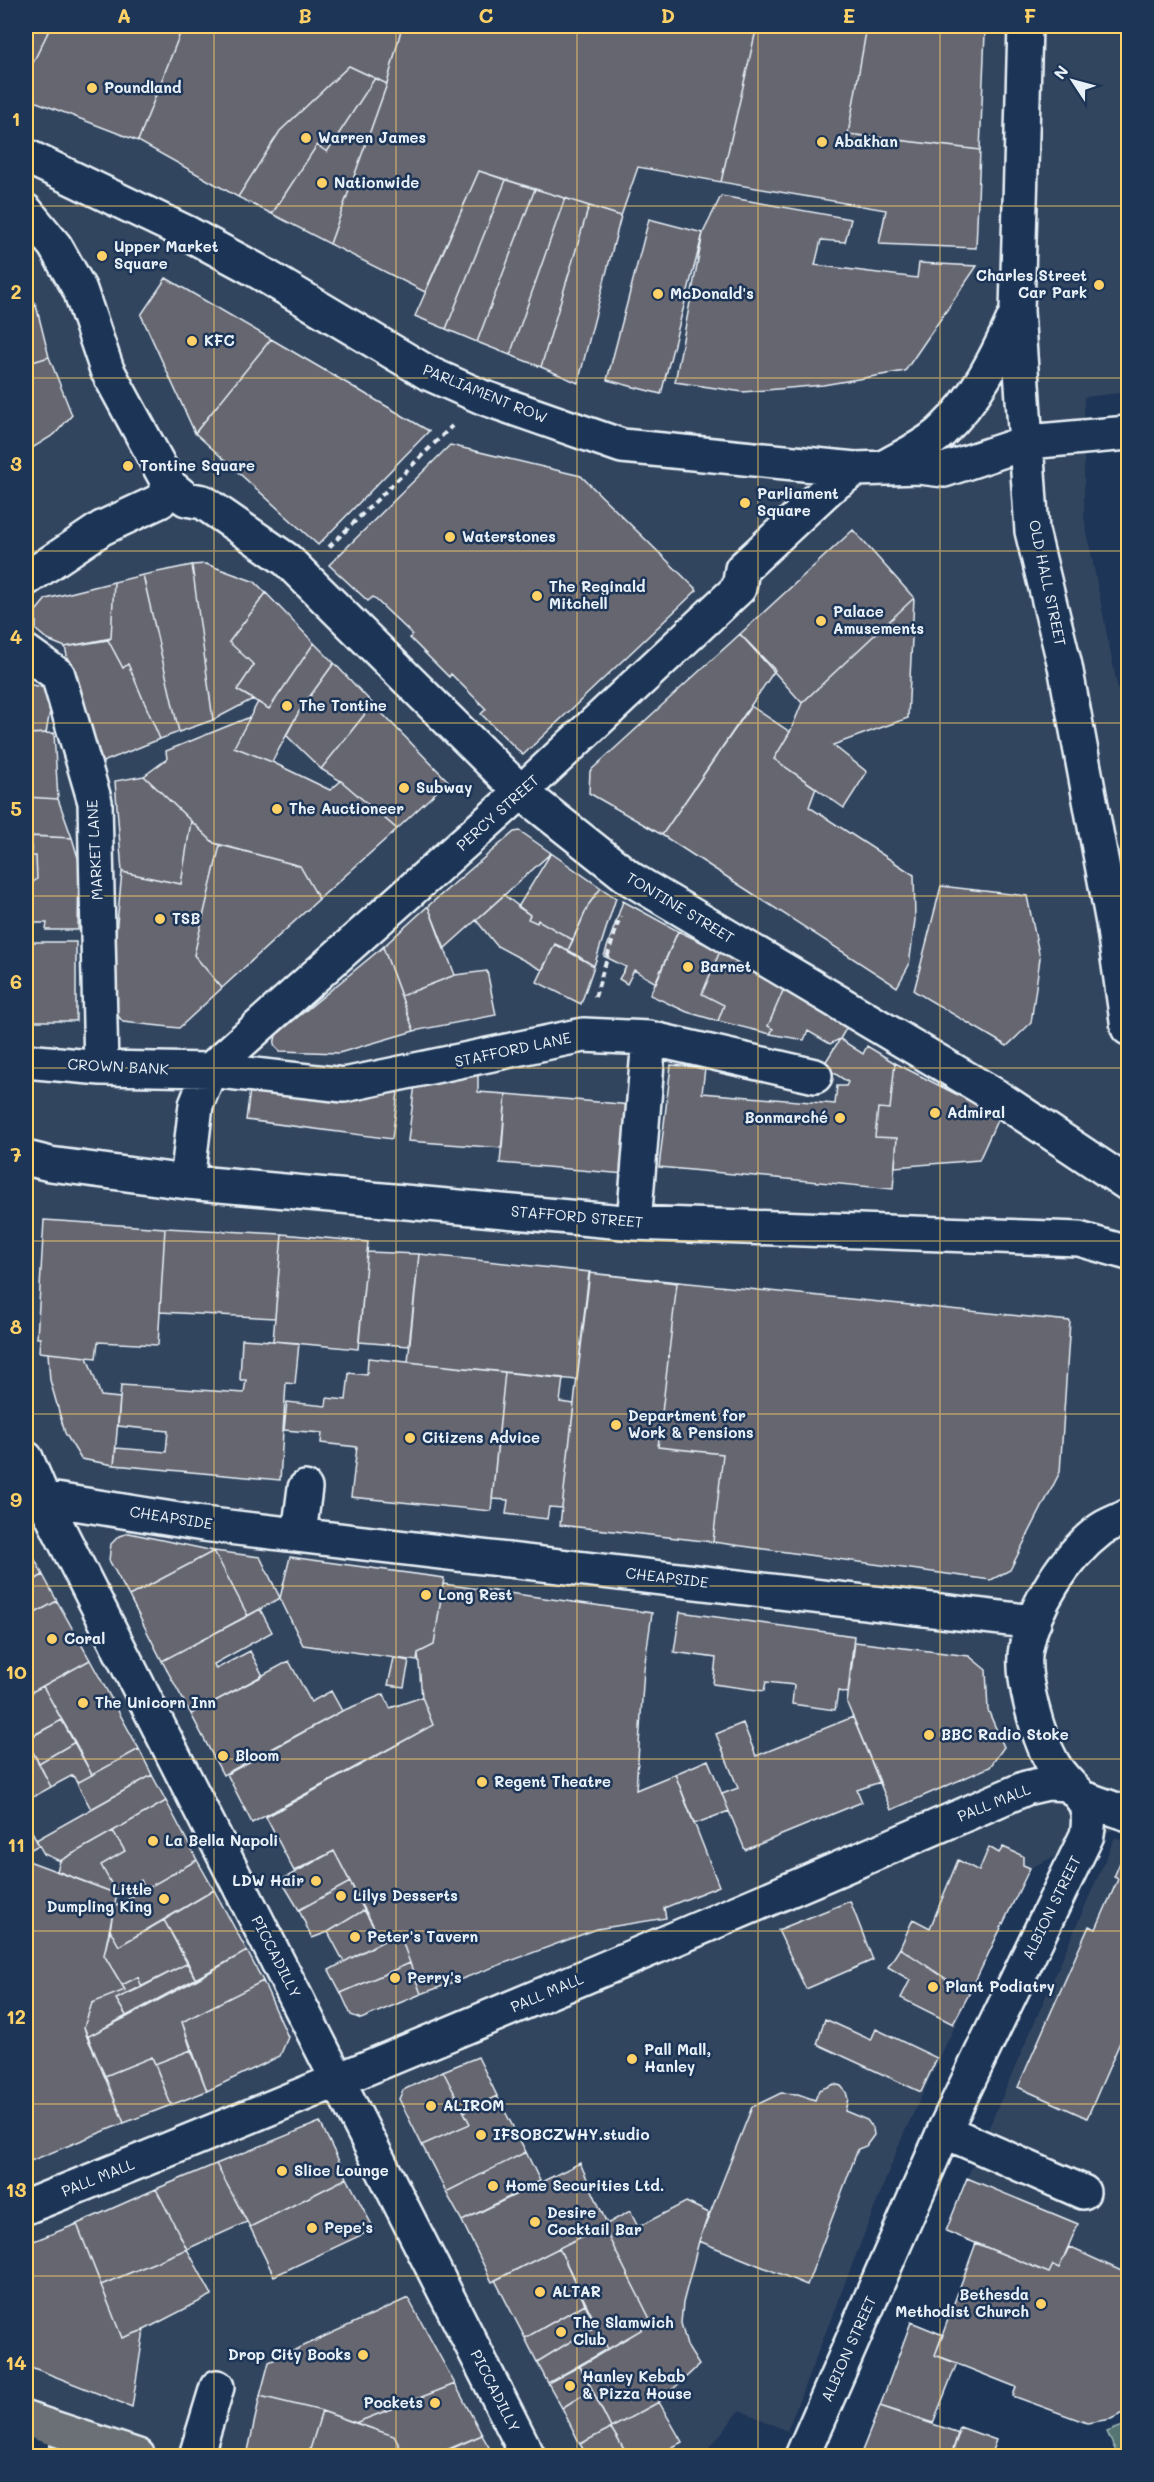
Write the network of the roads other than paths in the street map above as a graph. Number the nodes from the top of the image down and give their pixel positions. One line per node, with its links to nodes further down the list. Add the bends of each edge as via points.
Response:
1 (1025, 26): 4 (street, OLD HALL STREET)
2 (26, 156): 7 (street, PARLIAMENT ROW, via 189,234 428,373 482,397 622,446)
3 (26, 211): 8 (street, via 55,246 80,290 107,370)
4 (1017, 312): 6 (street, OLD HALL STREET); 7 (street, via 992,367 940,433)
5 (1128, 432): 6 (street, PARLIAMENT ROW)
6 (1028, 442): 7 (street, PARLIAMENT ROW, via 944,470); 12 (street, OLD HALL STREET, via 1032,531 1065,666 1113,923)
7 (869, 468): 11 (street, PERCY STREET, via 830,487 742,569 739,588)
8 (170, 486): 9 (street, via 160,501 102,528); 11 (street, TONTINE STREET, via 186,499 203,502 294,567)
9 (26, 579)
10 (26, 652): 15 (street, MARKET LANE, via 58,675 95,802)
11 (521, 792): 16 (street, PERCY STREET); 20 (street, TONTINE STREET, via 631,879 996,1096)
12 (1128, 1028)
13 (649, 1038): 16 (street, STAFFORD LANE, via 583,1035 344,1085); 17 (street, STAFFORD LANE); 21 (street)
14 (26, 1061): 15 (street, CROWN BANK)
15 (100, 1068): 16 (street, CROWN BANK)
16 (210, 1070): 19 (street, PERCY STREET, via 196,1105)
17 (815, 1076)
18 (26, 1158): 19 (street, STAFFORD STREET)
19 (187, 1182): 21 (street, STAFFORD STREET)
20 (1128, 1184)
21 (634, 1223): 22 (street, STAFFORD STREET, via 1079,1239)
22 (1128, 1253)
23 (26, 1460): 25 (street, PICCADILLY)
24 (305, 1488): 27 (street)
25 (43, 1498): 27 (street, CHEAPSIDE, via 203,1524); 31 (street, PICCADILLY)
26 (1128, 1516): 28 (street, ALBION STREET, via 1102,1529 1077,1550 1050,1589)
27 (299, 1534): 28 (street, CHEAPSIDE)
28 (1034, 1622): 29 (street, ALBION STREET, via 1025,1650 1037,1731 1053,1764)
29 (1076, 1791): 30 (street); 31 (street, PALL MALL, via 1048,1783 1026,1788 749,1909); 32 (street, ALBION STREET, via 1091,1817 1087,1835)
30 (1128, 1815)
31 (339, 2080): 34 (street, PALL MALL); 40 (street, PICCADILLY)
32 (944, 2131): 33 (street); 41 (street, ALBION STREET)
33 (1083, 2192)
34 (26, 2207)
35 (217, 2387): 39 (street)
36 (32, 2421): 37 (street); 38 (main road)
37 (28, 2457)
38 (138, 2457)
39 (196, 2457)
40 (528, 2457)
41 (802, 2457)

